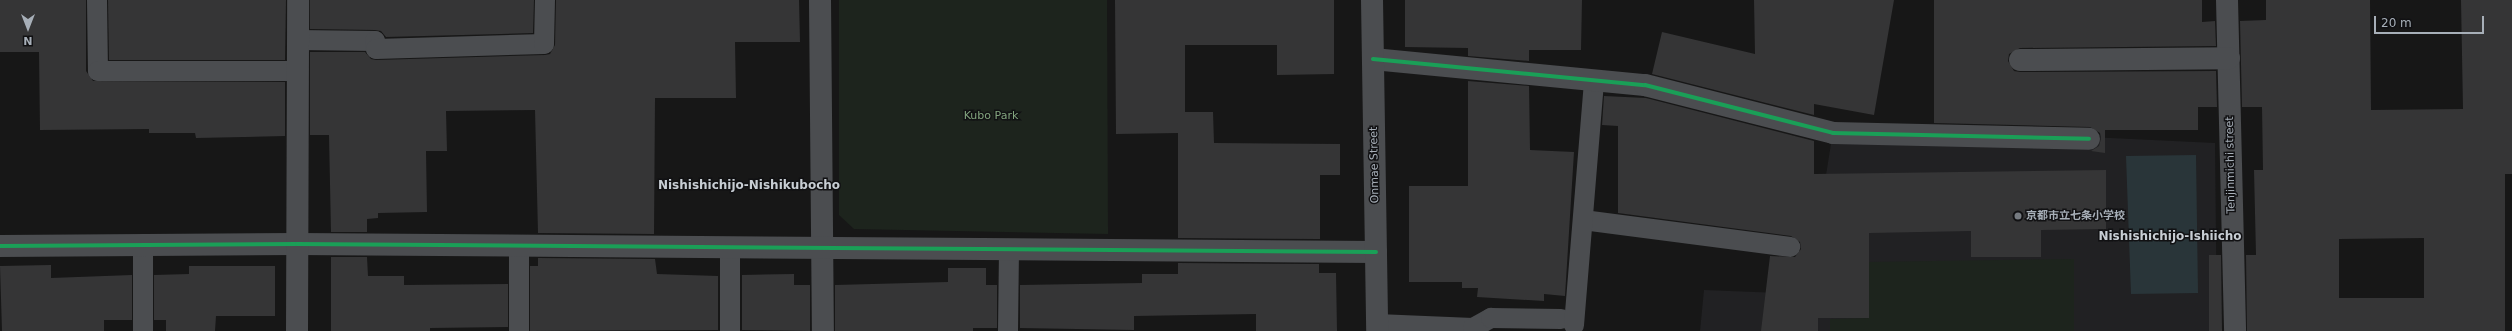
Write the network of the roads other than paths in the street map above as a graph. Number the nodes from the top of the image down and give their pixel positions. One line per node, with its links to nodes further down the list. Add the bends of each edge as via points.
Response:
1 (97, 0): 11 (lane, via 98,71)
2 (298, 0): 7 (street)
3 (546, 0): 7 (lane, via 544,44 376,49 375,41)
4 (820, 0): 21 (street)
5 (1372, 0): 9 (street, Onmae Street)
6 (2227, 0): 8 (street, Tenjinmichi street)
7 (298, 40): 11 (street)
8 (2229, 58): 10 (street); 31 (street, Tenjinmichi street)
9 (1373, 59): 12 (street); 23 (street, Onmae Street)
10 (2020, 60)
11 (298, 71): 16 (street)
12 (1594, 80): 13 (street, via 1645,85 1833,133); 14 (lane)
13 (2089, 140)
14 (1583, 220): 20 (lane); 24 (lane, via 1567,322 1491,318 1473,328)
15 (143, 244): 16 (street); 18 (street); 25 (lane)
16 (297, 244): 17 (street); 26 (street)
17 (519, 245): 19 (street); 27 (lane)
18 (0, 246)
19 (730, 247): 21 (street); 28 (lane)
20 (1790, 247)
21 (823, 248): 22 (street); 29 (street)
22 (1009, 250): 23 (street); 30 (lane)
23 (1376, 252): 24 (street, Onmae Street)
24 (1377, 328)
25 (143, 331)
26 (297, 331)
27 (519, 331)
28 (730, 331)
29 (822, 331)
30 (1008, 331)
31 (2235, 331)

